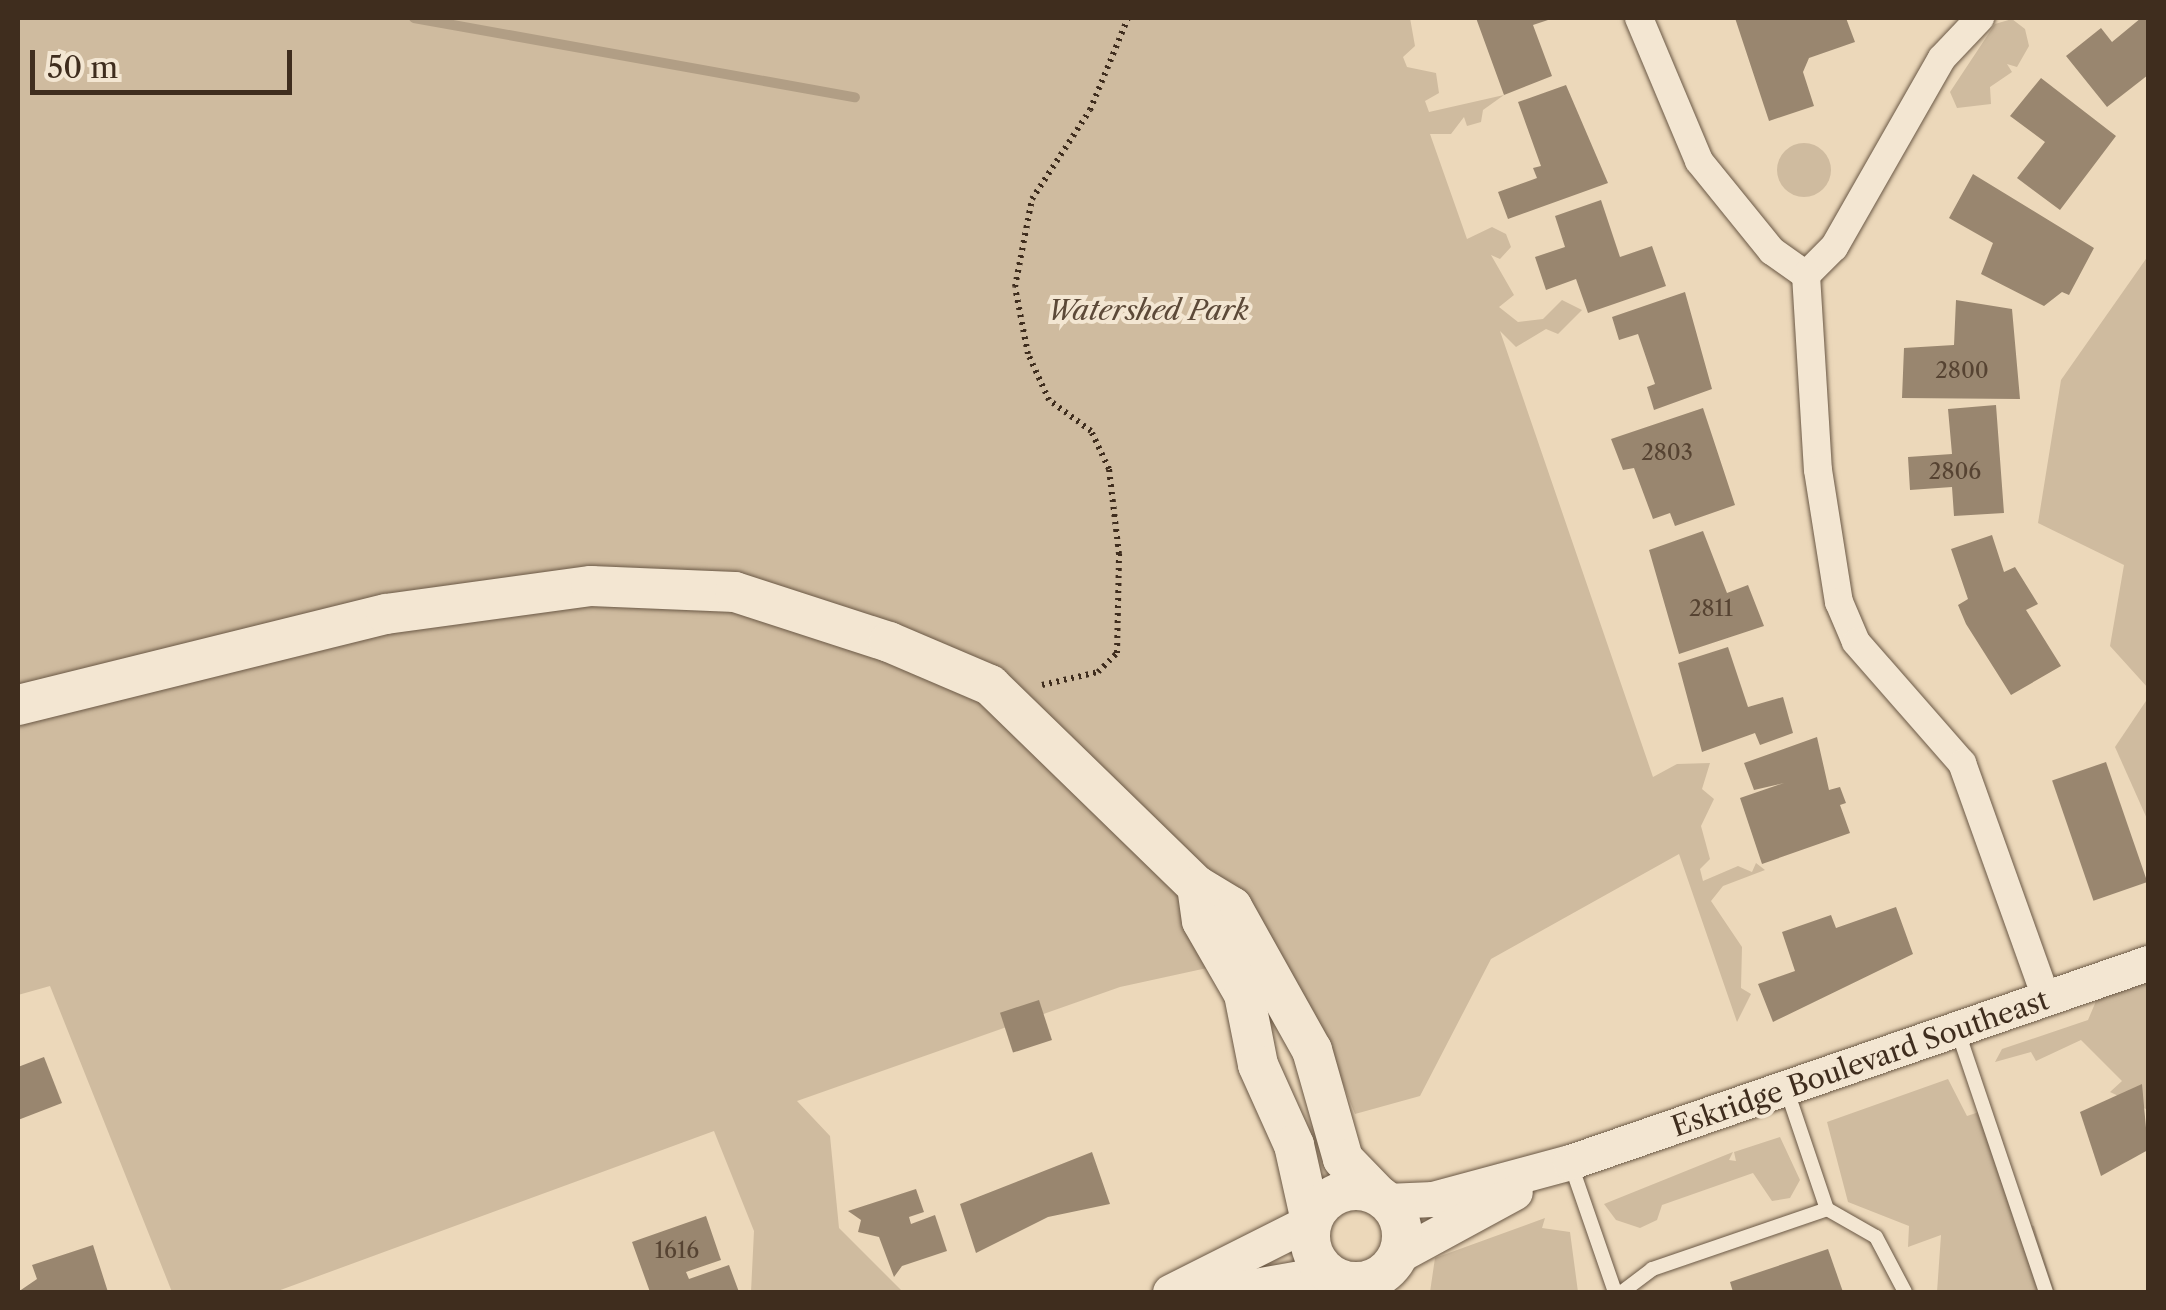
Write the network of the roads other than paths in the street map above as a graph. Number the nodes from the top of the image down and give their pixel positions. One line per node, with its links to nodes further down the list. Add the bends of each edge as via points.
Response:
1 (1639, 18): 3 (street, via 1698,161 1772,251)
2 (1980, 18): 3 (street, via 1942,58 1834,247)
3 (1806, 275): 7 (street, via 1818,470 1839,602 1886,685 1962,763)
4 (18, 705): 5 (main road, via 386,614 591,586 736,592 990,685)
5 (1197, 886): 11 (main road, via 1232,907 1267,960 1312,1050 1343,1158); 13 (main road, via 1202,921 1244,994 1258,1065 1294,1145)
6 (2148, 962): 7 (street, Eskridge Boulevard Southeast)
7 (2046, 997): 8 (street, Eskridge Boulevard Southeast)
8 (1957, 1028): 9 (street, Eskridge Boulevard Southeast); 20 (lane)
9 (1787, 1091): 10 (street, Eskridge Boulevard Southeast); 12 (lane)
10 (1570, 1162): 11 (street, Eskridge Boulevard Southeast, via 1433,1199); 14 (street, Eskridge Boulevard Southeast); 18 (lane)
11 (1382, 1198): 13 (main road, via 1338,1193); 14 (main road, via 1402,1232)
12 (1827, 1209): 18 (lane, via 1652,1269); 19 (lane, via 1876,1237)
13 (1311, 1221): 15 (main road, via 1312,1250); 16 (street)
14 (1397, 1269): 15 (main road)
15 (1334, 1283): 17 (street)
16 (1170, 1292)
17 (1221, 1292)
18 (1619, 1292)
19 (1905, 1292)
20 (2046, 1292)

